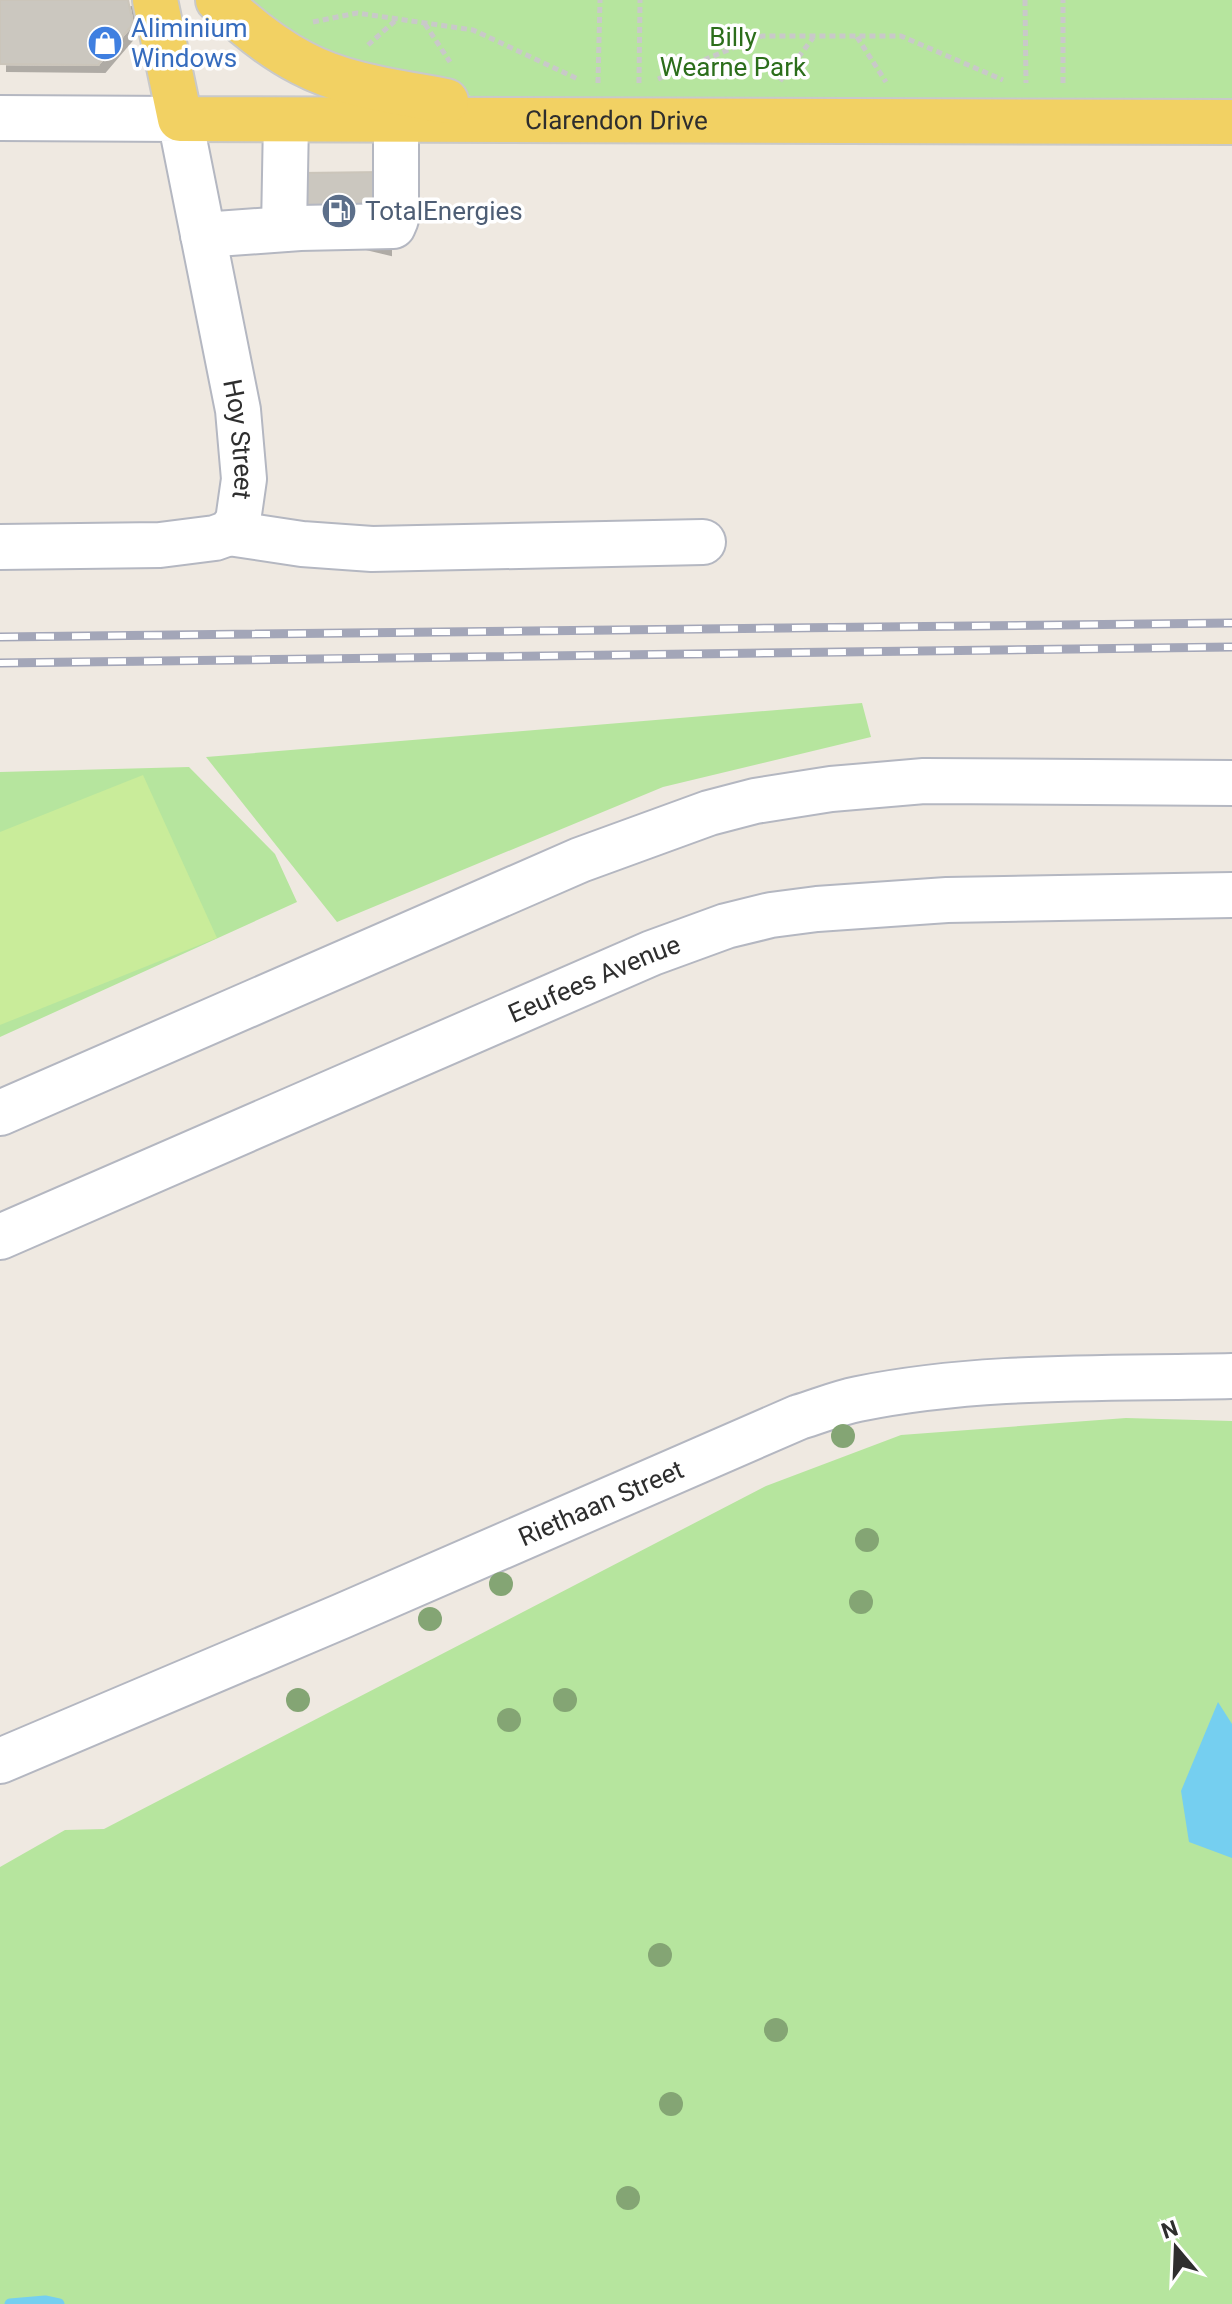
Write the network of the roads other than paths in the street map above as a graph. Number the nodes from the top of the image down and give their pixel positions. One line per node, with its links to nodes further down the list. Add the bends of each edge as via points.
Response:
1 (155, 0): 4 (main road)
2 (218, 0): 7 (main road, via 303,64 394,91)
3 (0, 118): 4 (street, Clarendon Drive)
4 (180, 119): 5 (main road, Clarendon Drive); 10 (street, Hoy Street)
5 (286, 120): 6 (main road, Clarendon Drive); 9 (street)
6 (396, 120): 7 (main road, Clarendon Drive); 9 (street, via 393,226)
7 (546, 121): 8 (main road, Clarendon Drive, via 638,104 1038,111)
8 (1232, 122)
9 (284, 229): 10 (street)
10 (203, 235): 11 (street, Hoy Street, via 243,446 242,508)
11 (229, 533): 12 (street, via 372,549); 13 (street, Hoy Street, via 133,547)
12 (703, 542)
13 (0, 547)
14 (1232, 783): 16 (street, via 924,781 831,789 720,810 580,860)
15 (1232, 895): 17 (street, Eeufees Avenue, via 947,900 817,909 726,926 638,959)
16 (0, 1113)
17 (0, 1237)
18 (1232, 1376): 19 (street, Riethaan Street, via 991,1382 855,1399 799,1417)
19 (0, 1761)

